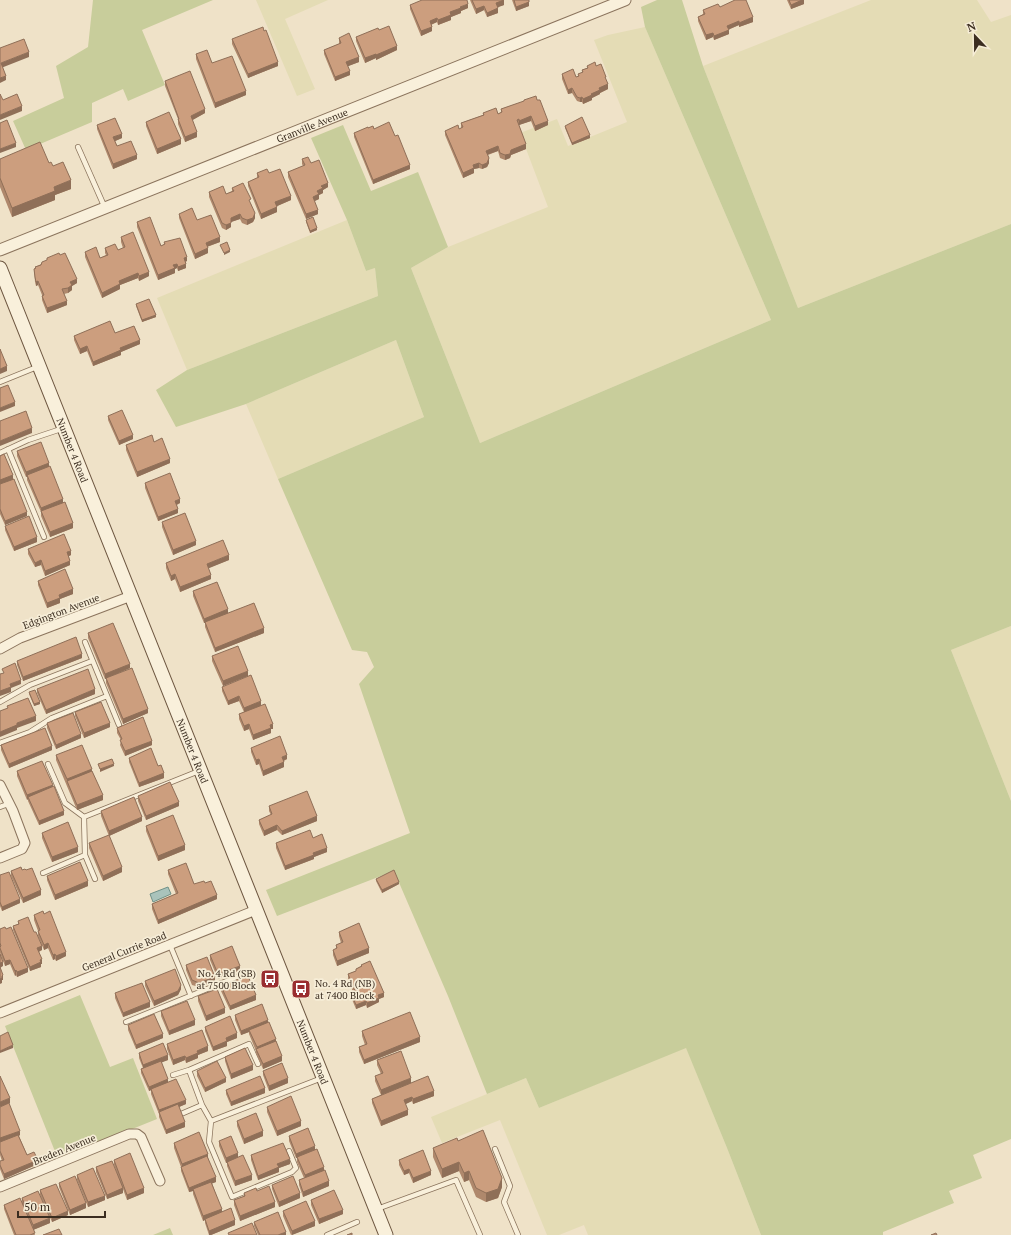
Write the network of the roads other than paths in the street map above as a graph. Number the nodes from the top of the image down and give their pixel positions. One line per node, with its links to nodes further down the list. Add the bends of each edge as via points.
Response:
1 (625, 0): 3 (street, Granville Avenue)
2 (78, 147): 3 (lane)
3 (105, 208): 4 (street, Granville Avenue)
4 (0, 250)
5 (0, 268): 6 (main road, Number 4 Road)
6 (39, 366): 7 (lane); 8 (main road, Number 4 Road)
7 (0, 382)
8 (64, 428): 9 (lane); 12 (main road, Number 4 Road)
9 (8, 449): 10 (lane); 11 (lane)
10 (0, 453)
11 (44, 537)
12 (131, 596): 14 (street, Edgington Avenue, via 20,638); 21 (main road, Number 4 Road)
13 (85, 642): 15 (lane)
14 (0, 649)
15 (92, 661): 16 (lane); 17 (lane, via 30,685)
16 (107, 696): 18 (lane); 19 (lane)
17 (0, 702)
18 (119, 725)
19 (0, 743)
20 (48, 764): 24 (lane, via 65,803)
21 (200, 770): 24 (lane); 29 (main road, Number 4 Road)
22 (0, 785): 23 (street)
23 (4, 805): 26 (street, via 13,811 25,843 22,849)
24 (84, 817): 25 (lane)
25 (85, 855): 27 (lane); 28 (lane)
26 (0, 858)
27 (44, 873)
28 (95, 879)
29 (256, 910): 30 (street, General Currie Road); 38 (main road, Number 4 Road)
30 (170, 945): 32 (lane); 33 (street, General Currie Road)
31 (244, 974): 32 (lane)
32 (191, 996): 34 (lane)
33 (0, 1013)
34 (126, 1022)
35 (258, 1064): 36 (lane, via 249,1044)
36 (189, 1070): 37 (lane); 39 (lane)
37 (173, 1075)
38 (323, 1078): 41 (lane); 46 (main road, Number 4 Road)
39 (202, 1105): 40 (lane); 41 (lane)
40 (181, 1114)
41 (211, 1121): 43 (lane, via 209,1142 232,1197 292,1172 296,1168)
42 (494, 1149): 51 (lane, via 510,1186 504,1202)
43 (289, 1151)
44 (160, 1181): 45 (street, Breden Avenue, via 141,1137 129,1134)
45 (0, 1187)
46 (376, 1210): 49 (main road, Number 4 Road); 50 (lane, via 456,1180)
47 (357, 1222): 48 (lane)
48 (328, 1235)
49 (386, 1235)
50 (480, 1235)
51 (518, 1235)

